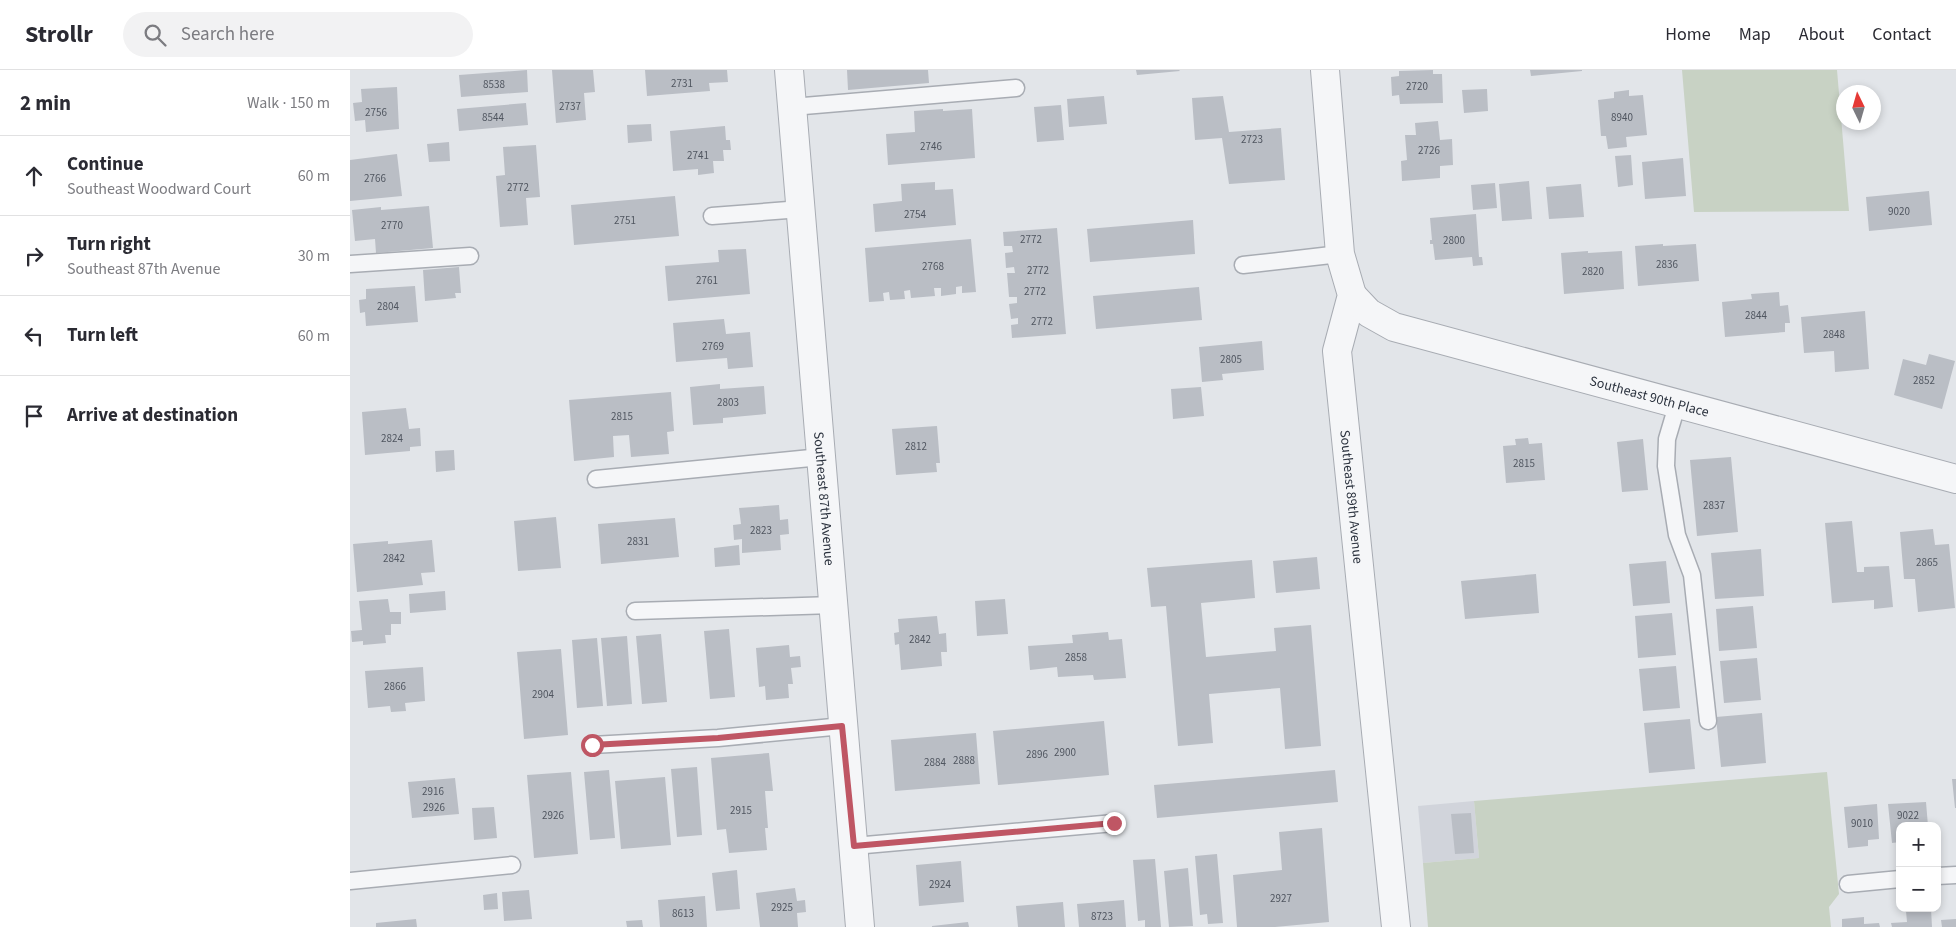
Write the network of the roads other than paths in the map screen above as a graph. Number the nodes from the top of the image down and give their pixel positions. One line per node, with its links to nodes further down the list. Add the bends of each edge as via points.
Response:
1 (789, 70): 4 (street, Southeast 87th Avenue)
2 (1325, 70): 7 (street)
3 (1016, 88): 4 (lane)
4 (792, 107): 5 (street, Southeast 87th Avenue)
5 (801, 209): 6 (lane); 13 (street, Southeast 87th Avenue)
6 (712, 216)
7 (1340, 254): 10 (lane); 11 (street)
8 (470, 256): 9 (lane)
9 (350, 264)
10 (1243, 265)
11 (1352, 294): 12 (street, Southeast 90th Place, via 1369,313 1394,327); 30 (street, Southeast 89th Avenue, via 1337,351)
12 (1678, 402): 15 (street, Southeast 90th Place); 18 (lane, via 1667,439 1666,466 1678,535 1692,575)
13 (821, 457): 14 (lane); 16 (street, Southeast 87th Avenue)
14 (596, 479)
15 (1956, 479)
16 (834, 605): 17 (lane); 19 (street, Southeast 87th Avenue)
17 (635, 611)
18 (1708, 721)
19 (842, 726): 20 (lane, via 718,738); 22 (street, Southeast 87th Avenue)
20 (592, 745)
21 (1114, 823): 22 (lane)
22 (854, 846): 29 (street, Southeast 87th Avenue)
23 (512, 865): 26 (lane)
24 (1956, 874): 25 (lane)
25 (1941, 876)
26 (350, 880)
27 (1896, 880): 28 (lane)
28 (1848, 884)
29 (860, 927)
30 (1396, 927)

